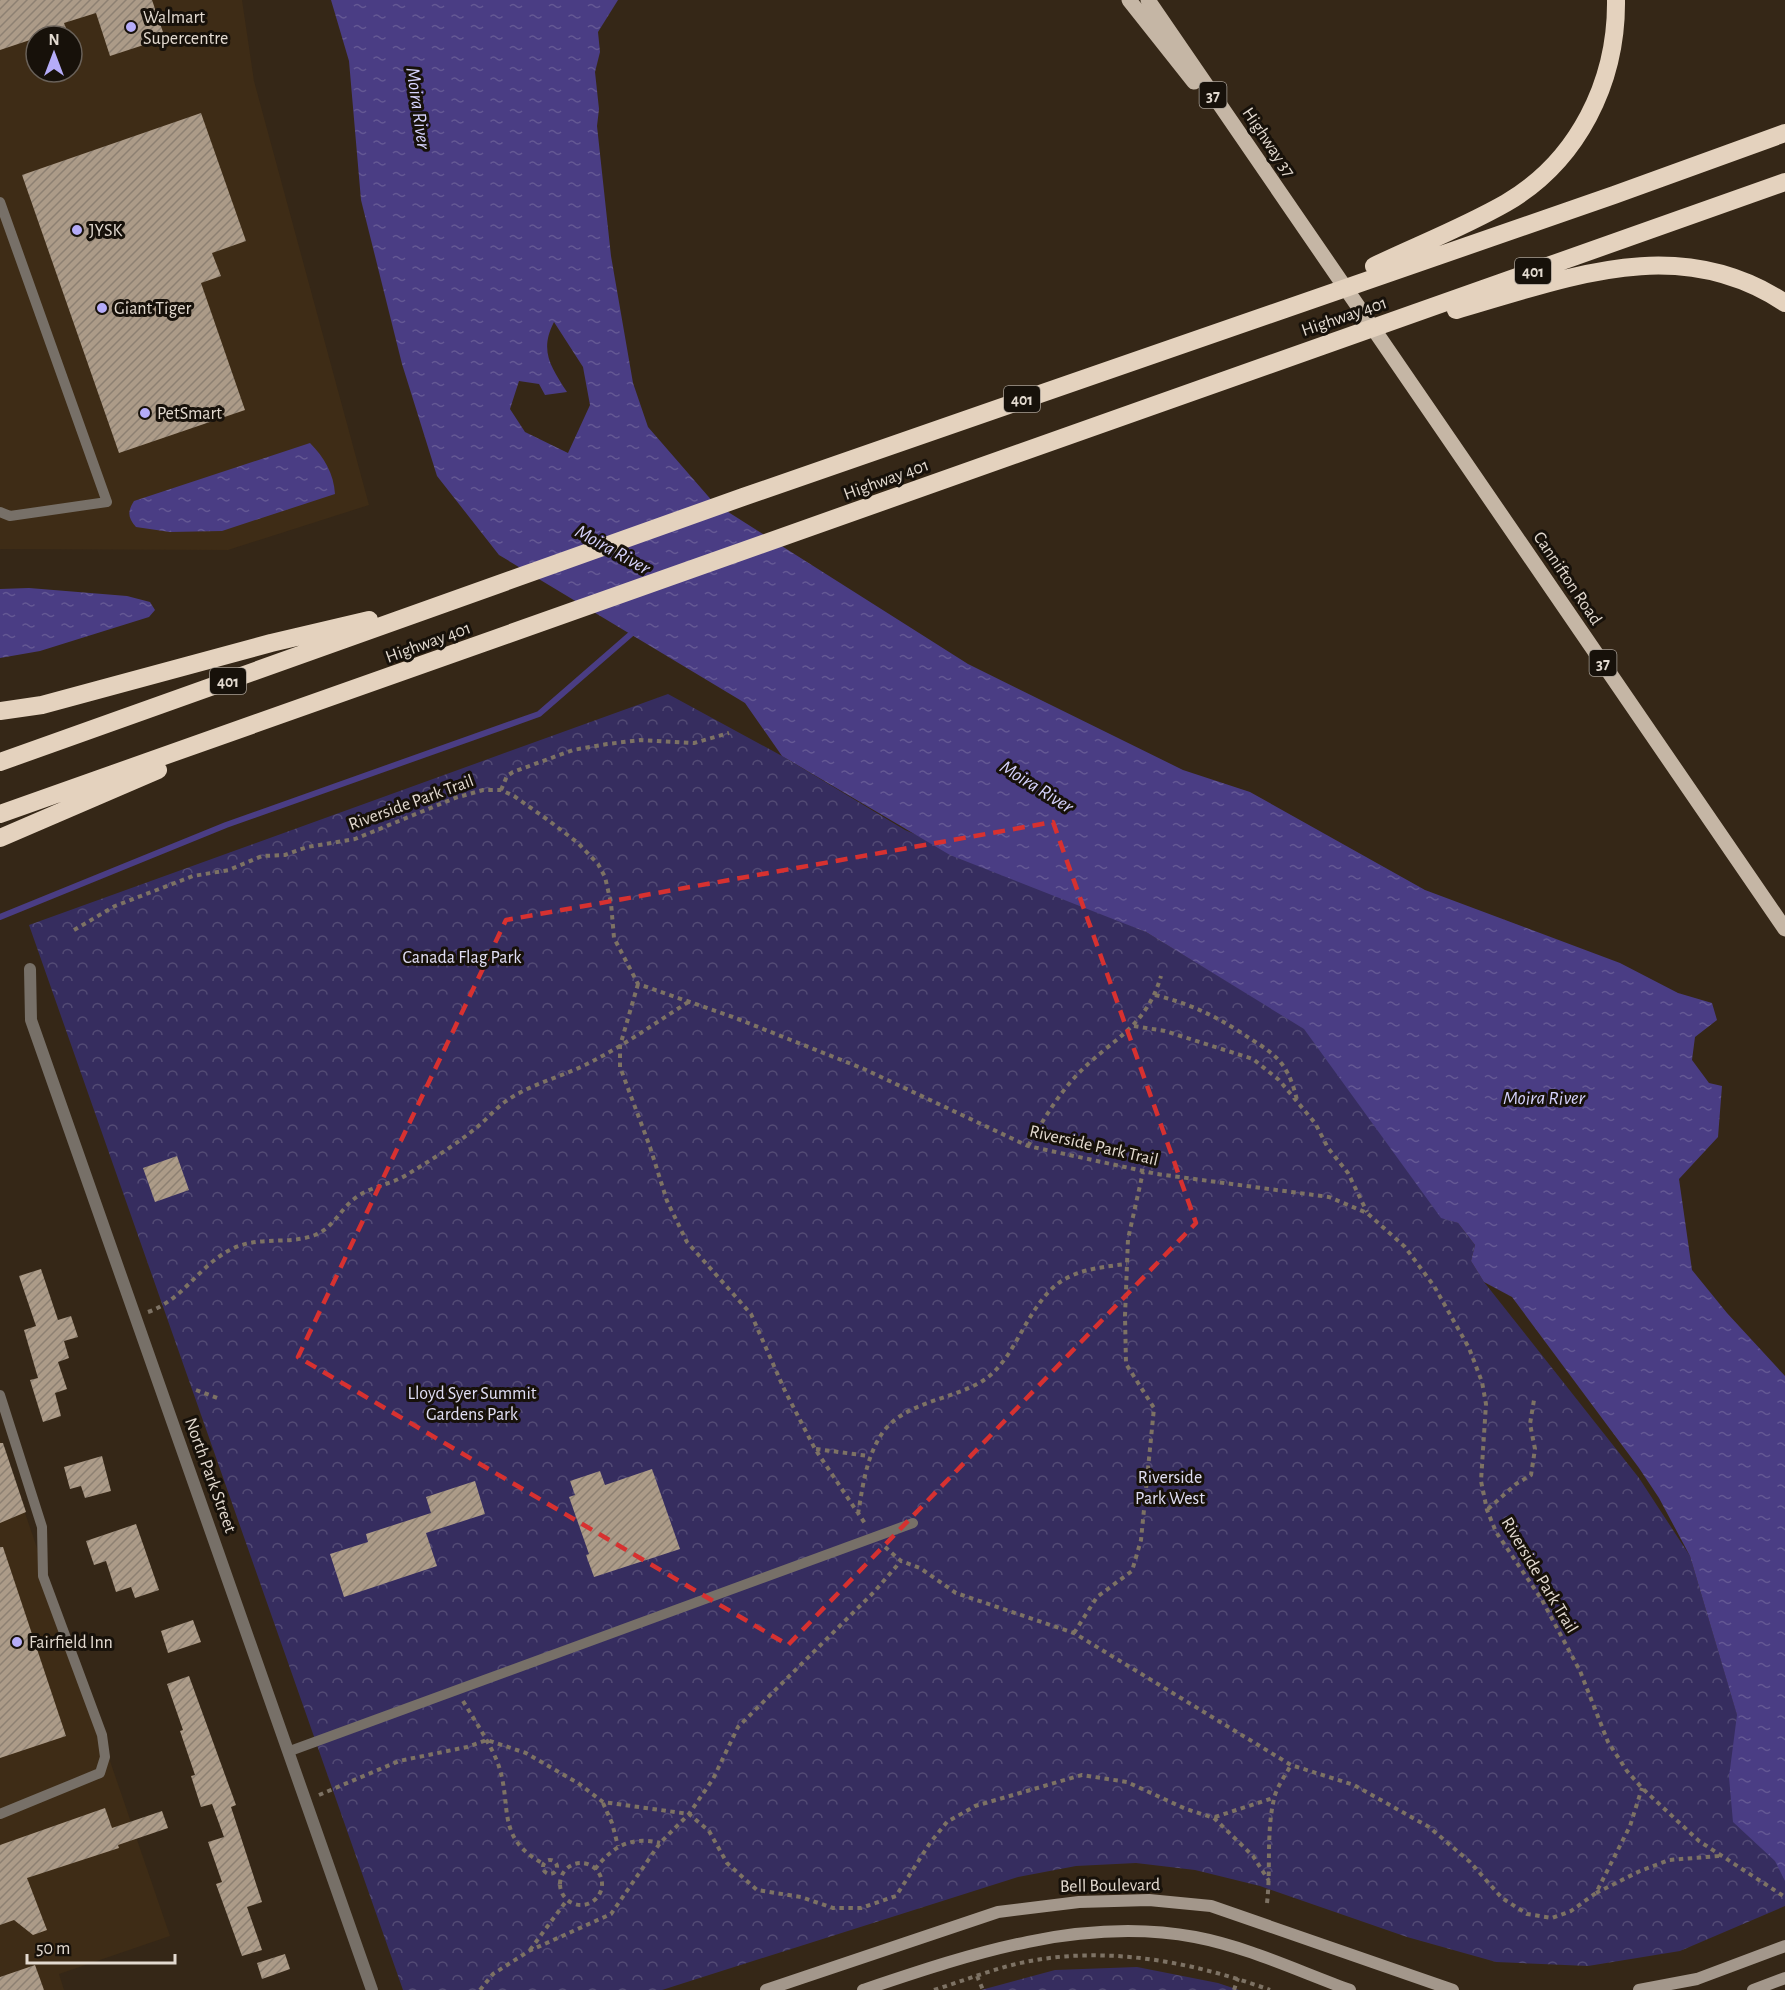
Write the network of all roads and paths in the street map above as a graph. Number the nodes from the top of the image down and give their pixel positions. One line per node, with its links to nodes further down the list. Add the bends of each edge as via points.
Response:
1 (1129, 0): 7 (main road)
2 (1148, 0): 5 (main road, Highway 37 / 37)
3 (1155, 0): 5 (main road, Highway 37 / 37)
4 (1616, 0): 10 (highway, via 1612,53 1600,95 1557,163 1505,203)
5 (1172, 33): 7 (main road, Highway 37 / 37)
6 (1785, 133): 10 (highway, Highway 401 / 401)
7 (1254, 156): 13 (main road, Highway 37 / 37)
8 (1785, 182): 12 (highway, Highway 401 / 401)
9 (0, 202): 14 (lane, via 107,502 10,516)
10 (1300, 302): 15 (highway, Highway 401 / 401)
11 (1785, 303): 12 (highway, via 1726,273 1690,266 1651,265 1551,283)
12 (1281, 360): 16 (highway, Highway 401 / 401)
13 (1421, 397): 23 (main road, Cannifton Road / 37)
14 (0, 512)
15 (455, 599): 17 (highway, via 271,643 42,705); 19 (highway, Highway 401 / 401)
16 (300, 710): 21 (highway, Highway 401 / 401); 22 (highway)
17 (0, 711)
18 (729, 733): 20 (path, via 694,744 641,740 573,750 513,772)
19 (0, 762)
20 (501, 790): 24 (path, Riverside Park Trail, via 483,790 455,798 355,839 285,855 262,856 229,870 193,876 115,906); 27 (path, Riverside Park Trail, via 548,820 598,864 611,903 614,938)
21 (0, 814)
22 (0, 838)
23 (1785, 929)
24 (74, 930)
25 (30, 969): 52 (street, North Park Street, via 31,1020)
26 (1161, 976): 28 (path)
27 (638, 984): 29 (path, Riverside Park Trail); 31 (path)
28 (1155, 995): 30 (path); 32 (path, via 1203,1009 1263,1044 1281,1061 1293,1082)
29 (690, 1001): 31 (path); 33 (path, Riverside Park Trail, via 864,1069)
30 (1134, 1026): 32 (path, via 1165,1031 1253,1059); 33 (path, via 1075,1077)
31 (621, 1046): 37 (path, via 542,1080 506,1102 440,1155 402,1178 353,1199 332,1224 316,1235 235,1247 217,1258); 42 (path, via 620,1068 667,1201 687,1242 751,1314)
32 (1297, 1101): 35 (path, via 1348,1173)
33 (1028, 1146): 34 (path, Riverside Park Trail)
34 (1144, 1171): 35 (path, Riverside Park Trail, via 1329,1197); 36 (path, via 1128,1239)
35 (1367, 1213): 44 (path, Riverside Park Trail, via 1405,1247 1434,1286 1469,1348 1486,1404 1481,1481)
36 (1127, 1264): 43 (path, via 1091,1268 1056,1283 1035,1308 1007,1358 984,1380 907,1411 885,1430); 49 (path, via 1126,1364 1154,1408 1141,1540 1132,1571 1097,1597)
37 (165, 1306)
38 (196, 1389): 40 (path)
39 (0, 1395): 58 (lane, via 42,1527 43,1576 102,1735 105,1757 100,1773)
40 (220, 1399)
41 (1534, 1400): 44 (path, via 1530,1424 1535,1449 1531,1475)
42 (815, 1449): 43 (path); 45 (path)
43 (869, 1456): 45 (path)
44 (1487, 1510): 54 (path, Riverside Park Trail, via 1496,1532 1542,1600 1580,1671 1608,1742)
45 (858, 1514): 47 (path)
46 (913, 1523): 47 (lane)
47 (875, 1537): 48 (path); 50 (lane)
48 (901, 1561): 49 (path, via 920,1568 956,1593); 59 (path, via 738,1727 714,1779)
49 (1074, 1632): 53 (path)
50 (457, 1690): 51 (path); 52 (lane)
51 (487, 1740): 56 (path, via 399,1761); 57 (path, via 526,1753); 64 (path, via 504,1787 509,1828 518,1846)
52 (290, 1751): 56 (street, North Park Street)
53 (1291, 1765): 55 (path); 69 (path, via 1354,1785 1429,1827 1470,1862 1502,1898 1527,1914 1552,1918 1571,1911)
54 (1642, 1788): 63 (path, Riverside Park Trail); 69 (path, via 1630,1826)
55 (1274, 1797): 60 (path); 68 (path, via 1268,1844)
56 (308, 1800): 78 (street, North Park Street)
57 (603, 1802): 59 (path); 62 (path)
58 (0, 1814)
59 (689, 1814): 60 (path, via 710,1831 727,1863 757,1890 801,1897 833,1908 861,1908 896,1896 947,1822 975,1806 1082,1775 1127,1782); 61 (path)
60 (1214, 1818): 68 (path, via 1253,1856)
61 (660, 1844): 62 (path, via 646,1840); 74 (path, via 611,1914)
62 (618, 1846): 65 (path)
63 (1720, 1856): 69 (path, via 1669,1860); 70 (path, Riverside Park Trail)
64 (544, 1864): 66 (path, via 546,1873); 66 (path, via 552,1860)
65 (595, 1869): 67 (path, via 581,1864); 71 (path, via 602,1880 599,1896 581,1905)
66 (556, 1870): 67 (path)
67 (563, 1874): 71 (path, via 561,1888)
68 (1269, 1881): 72 (path)
69 (1596, 1893)
70 (1785, 1897)
71 (567, 1900): 74 (path)
72 (1267, 1903)
73 (1780, 1948): 88 (main road, via 1697,1979)
74 (529, 1951): 79 (path, via 493,1974)
75 (977, 1976): 76 (path, via 1020,1964 1093,1956 1179,1964); 82 (path); 83 (path)
76 (1238, 1978): 84 (path); 85 (path)
77 (1785, 1978): 89 (main road)
78 (372, 1990)
79 (480, 1990)
80 (766, 1990): 87 (main road, Bell Boulevard, via 998,1912 1069,1903 1149,1900 1211,1906)
81 (863, 1990): 86 (main road, via 1002,1946 1080,1932 1144,1931 1196,1937)
82 (934, 1990)
83 (983, 1990)
84 (1234, 1990)
85 (1270, 1990)
86 (1350, 1990)
87 (1453, 1990)
88 (1639, 1990)
89 (1753, 1990)

